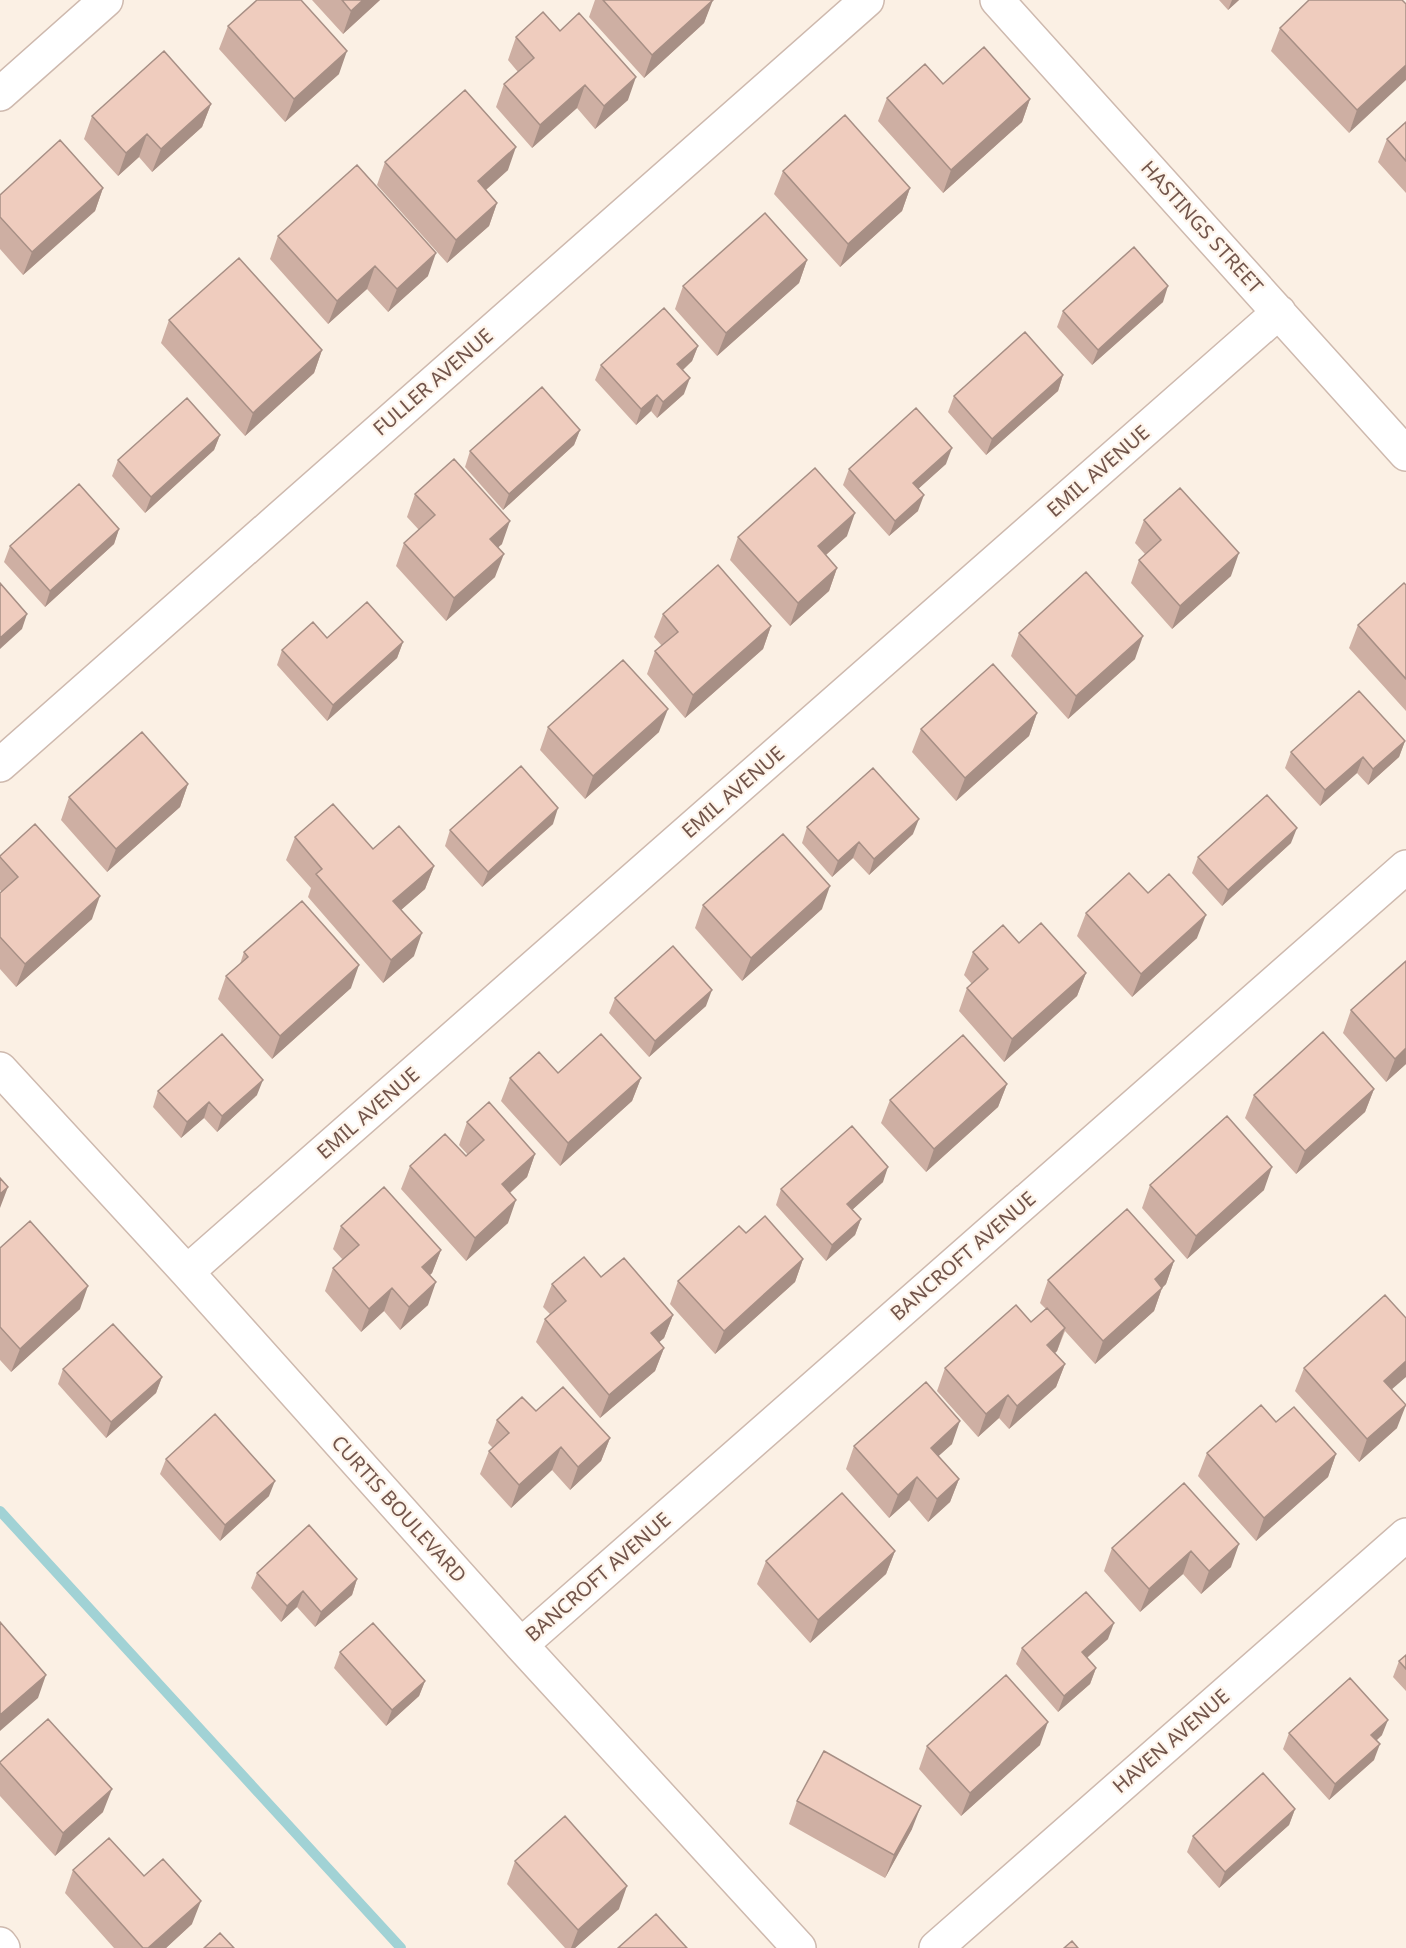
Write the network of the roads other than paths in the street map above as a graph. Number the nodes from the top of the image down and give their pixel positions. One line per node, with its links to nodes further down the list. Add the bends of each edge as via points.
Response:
1 (106, 0): 4 (street)
2 (867, 0): 7 (street, FULLER AVENUE)
3 (998, 0): 5 (street, HASTINGS STREET)
4 (0, 94)
5 (1279, 312): 6 (street, HASTINGS STREET); 10 (street, EMIL AVENUE)
6 (1406, 454)
7 (0, 765)
8 (1406, 867): 12 (street, BANCROFT AVENUE)
9 (0, 1069): 10 (street, CURTIS BOULEVARD)
10 (187, 1272): 12 (street, CURTIS BOULEVARD)
11 (1406, 1535): 16 (street, HAVEN AVENUE)
12 (520, 1645): 15 (street, CURTIS BOULEVARD)
13 (0, 1944): 14 (street)
14 (3, 1948)
15 (799, 1948)
16 (936, 1948)

